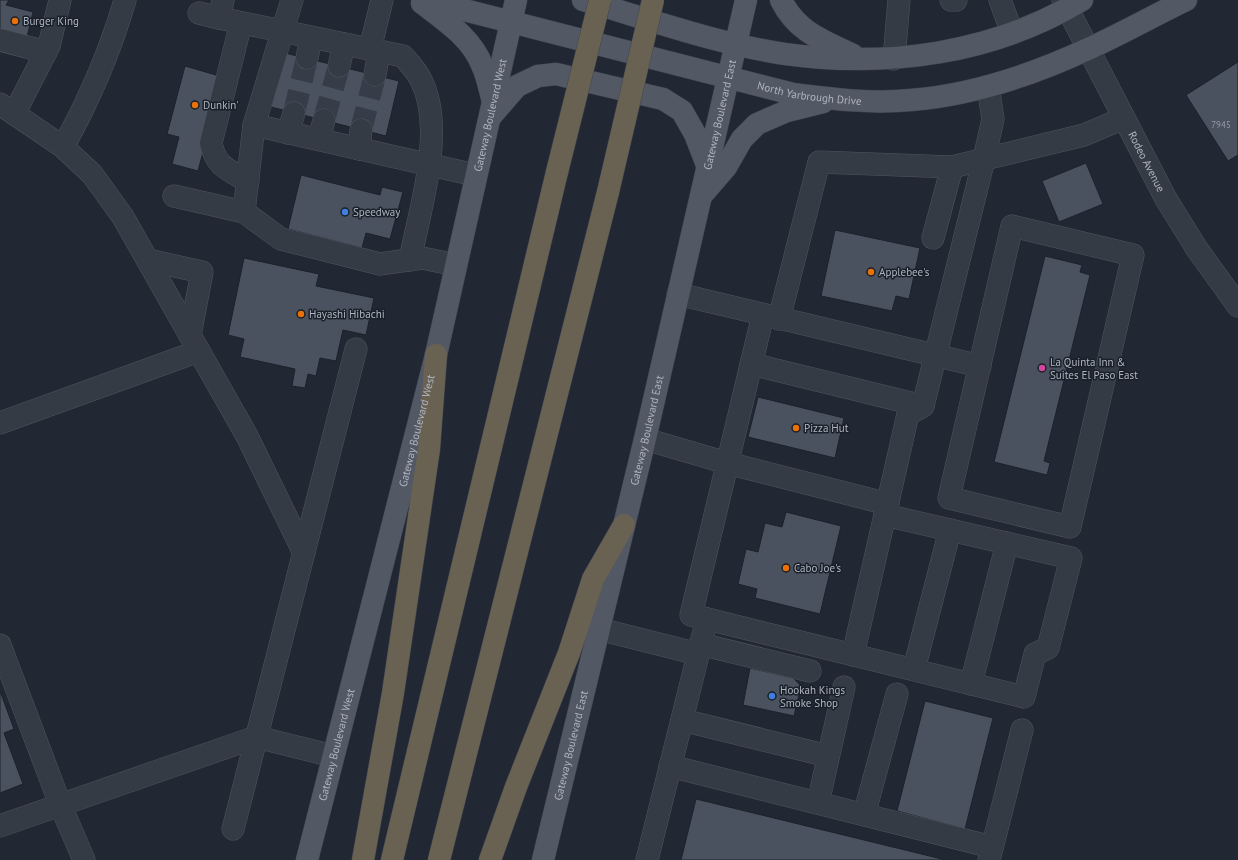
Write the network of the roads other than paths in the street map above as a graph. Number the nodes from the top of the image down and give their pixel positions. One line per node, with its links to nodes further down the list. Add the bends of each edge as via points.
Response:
1 (60, 0): 29 (street, via 50,46)
2 (125, 0): 41 (street, via 114,36 86,105)
3 (292, 0): 22 (street)
4 (382, 0): 27 (street)
5 (418, 0): 38 (main road, via 454,28 472,46 482,64)
6 (425, 0): 20 (main road, North Yarbrough Drive)
7 (516, 0): 20 (main road, Gateway Boulevard West)
8 (583, 0): 26 (main road)
9 (600, 0): 98 (highway, bridge)
10 (653, 0): 99 (highway, bridge, via 608,192)
11 (746, 0): 26 (main road, Gateway Boulevard East)
12 (781, 0): 31 (main road, via 788,14 805,31)
13 (900, 0): 30 (street)
14 (950, 0): 15 (street)
15 (956, 0)
16 (1000, 0): 23 (street)
17 (1186, 0): 28 (main road, North Yarbrough Drive)
18 (1071, 3): 23 (main road); 28 (street, Rodeo Avenue)
19 (214, 10): 21 (street)
20 (511, 21): 34 (main road, North Yarbrough Drive); 38 (main road, Gateway Boulevard West)
21 (241, 23): 22 (street); 47 (street, via 211,143 220,166)
22 (283, 32): 25 (street, via 309,48); 40 (street)
23 (1012, 33): 30 (main road, via 954,51)
24 (0, 40): 29 (street)
25 (344, 44): 27 (street); 32 (street)
26 (736, 44): 31 (main road, via 785,54); 34 (main road, Gateway Boulevard East)
27 (375, 50): 33 (street); 43 (street, via 403,56 421,80 433,129)
28 (1088, 50): 35 (main road, North Yarbrough Drive, via 1041,70); 39 (street, Rodeo Avenue)
29 (46, 52): 37 (street)
30 (894, 59): 31 (main road)
31 (863, 60)
32 (339, 66)
33 (375, 75)
34 (728, 78): 36 (main road, North Yarbrough Drive, via 793,94); 44 (main road, Gateway Boulevard East)
35 (988, 87): 36 (main road, North Yarbrough Drive, via 911,100); 42 (street, via 993,119)
36 (833, 99): 49 (main road, via 787,111 757,124 742,139 726,167)
37 (7, 109): 41 (street)
38 (490, 109): 44 (main road, via 518,86 538,76 556,74 663,99 682,111 695,134); 46 (main road, Gateway Boulevard West)
39 (1124, 118): 42 (street, via 1084,135); 56 (street, Rodeo Avenue, via 1166,199 1197,249)
40 (254, 125): 43 (street, via 291,123 360,139); 47 (street)
41 (63, 147): 52 (street, via 92,174 123,217)
42 (984, 160): 45 (street); 61 (street)
43 (429, 165): 46 (street); 53 (street)
44 (707, 165): 49 (main road, Gateway Boulevard East)
45 (952, 167): 51 (street); 57 (street, via 819,162)
46 (475, 175): 54 (main road, Gateway Boulevard West)
47 (248, 181): 50 (street)
48 (174, 196): 50 (street)
49 (700, 197): 55 (main road, Gateway Boulevard East)
50 (244, 212): 53 (street, via 281,239 380,264)
51 (933, 238)
52 (148, 260): 58 (street); 58 (street, via 202,272)
53 (410, 260): 54 (street, via 422,258)
54 (456, 265): 60 (main road, Gateway Boulevard West)
55 (678, 294): 57 (street); 66 (main road, Gateway Boulevard East)
56 (1238, 306)
57 (771, 317): 61 (street); 62 (street)
58 (195, 343): 65 (street); 72 (street, via 247,436)
59 (356, 349): 72 (street)
60 (436, 355): 86 (main road, Gateway Boulevard West); 97 (highway, via 429,449 393,693)
61 (936, 355): 63 (street); 64 (street)
62 (751, 364): 64 (street); 67 (street)
63 (980, 366): 63 (street, via 949,498 1070,527 1134,255 1012,226)
64 (923, 406): 68 (street, via 908,414)
65 (0, 423)
66 (644, 438): 67 (street); 69 (main road, Gateway Boulevard East)
67 (727, 463): 68 (street); 73 (street, via 691,615)
68 (886, 509): 70 (street); 77 (street)
69 (624, 525): 74 (main road, Gateway Boulevard East); 100 (highway, via 593,578 569,653)
70 (950, 530): 71 (street); 78 (street)
71 (1007, 543): 80 (street); 80 (street, via 1071,558 1048,648 1035,654 1024,697)
72 (304, 553): 85 (street)
73 (707, 619): 76 (street); 77 (street)
74 (599, 629): 76 (street); 101 (main road, Gateway Boulevard East)
75 (0, 645): 90 (street)
76 (699, 649): 79 (street); 83 (street)
77 (853, 655): 78 (street)
78 (914, 670): 80 (street)
79 (810, 671)
80 (971, 684)
81 (844, 687): 87 (street)
82 (898, 694): 91 (street)
83 (682, 720): 87 (street); 88 (street)
84 (1022, 730): 94 (street)
85 (256, 737): 86 (street); 90 (street); 93 (street)
86 (333, 756): 96 (main road, Gateway Boulevard West)
87 (828, 756): 89 (street)
88 (670, 766): 89 (street); 102 (street)
89 (818, 803): 91 (street)
90 (60, 804): 92 (street); 95 (street)
91 (864, 815): 94 (street)
92 (0, 826)
93 (233, 829)
94 (991, 854)
95 (84, 860)
96 (307, 860)
97 (363, 860)
98 (392, 860)
99 (440, 860)
100 (490, 860)
101 (543, 860)
102 (647, 860)

